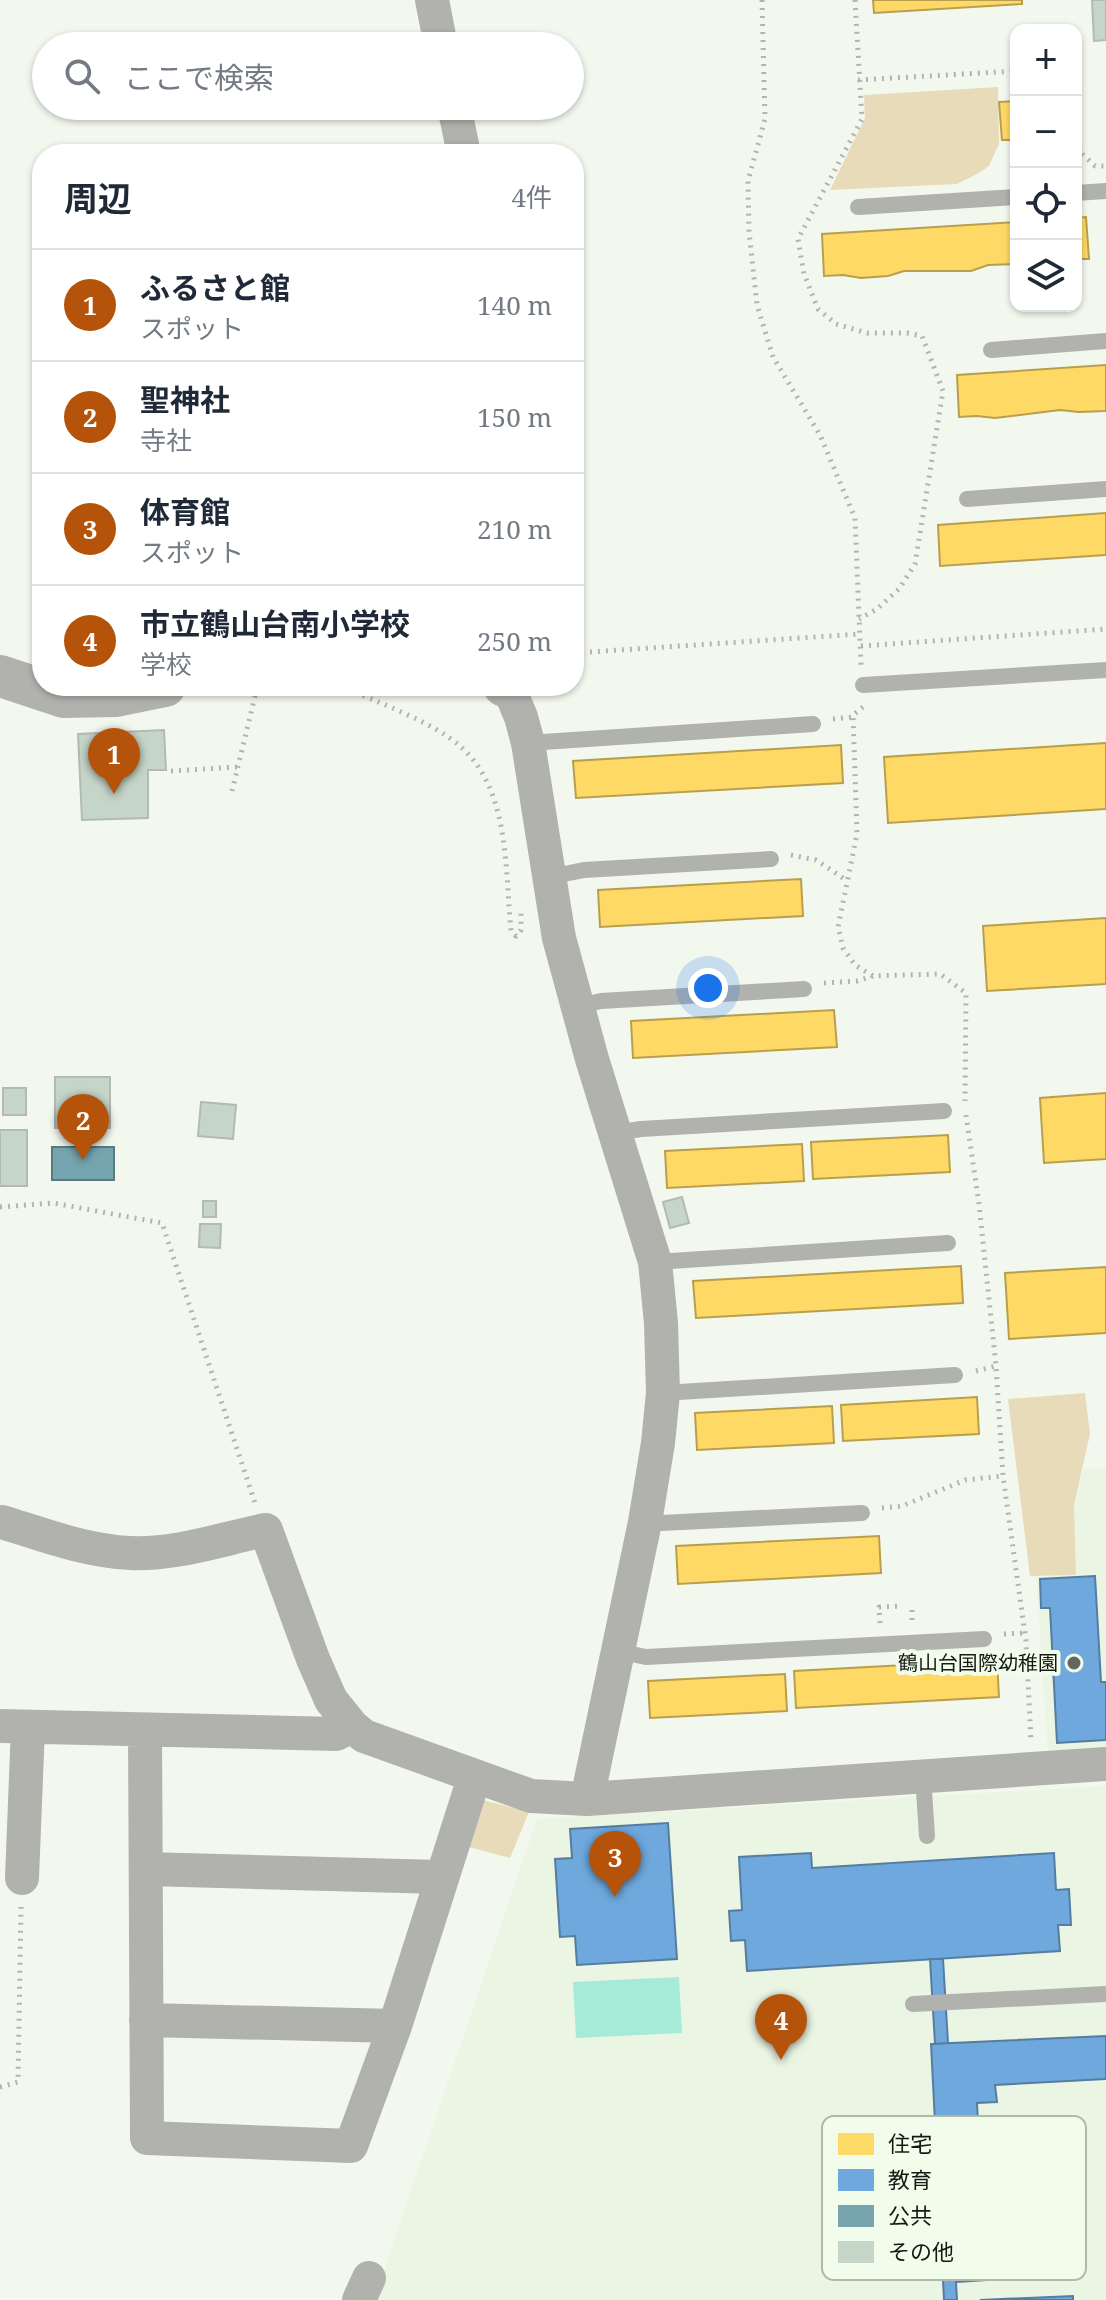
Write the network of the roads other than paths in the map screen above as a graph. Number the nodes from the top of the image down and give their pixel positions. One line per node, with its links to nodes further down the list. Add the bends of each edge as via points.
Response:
1 (432, 0): 2 (street)
2 (438, 32)
3 (457, 120): 4 (street)
4 (462, 144)
5 (1106, 191): 6 (lane)
6 (1082, 193)
7 (1010, 197): 8 (lane)
8 (858, 207)
9 (1106, 341): 10 (lane)
10 (991, 350)
11 (1106, 489): 12 (lane)
12 (967, 499)
13 (1106, 670): 15 (lane)
14 (0, 676): 16 (street)
15 (863, 685)
16 (32, 686)
17 (61, 696): 18 (street)
18 (116, 696)
19 (512, 696): 21 (street)
20 (813, 724): 21 (lane)
21 (528, 743): 23 (street)
22 (771, 859): 23 (lane, via 584,870)
23 (549, 877): 25 (street)
24 (804, 989): 25 (lane)
25 (578, 1006): 27 (street)
26 (944, 1111): 27 (lane)
27 (616, 1133): 29 (street)
28 (948, 1243): 29 (lane)
29 (655, 1262): 31 (street)
30 (955, 1375): 31 (lane)
31 (663, 1393): 34 (street)
32 (862, 1513): 34 (lane)
33 (2, 1522): 38 (street, via 81,1546 132,1553 266,1530 331,1700)
34 (645, 1522): 36 (street)
35 (984, 1639): 36 (lane, via 646,1657)
36 (617, 1651): 43 (street)
37 (14, 1726): 39 (street); 47 (street)
38 (352, 1726): 39 (street, via 336,1734); 42 (street, via 364,1736)
39 (145, 1730): 45 (street)
40 (1106, 1764): 41 (street)
41 (923, 1776): 43 (street); 44 (lane)
42 (474, 1778): 43 (street, via 531,1796); 46 (street)
43 (587, 1799)
44 (927, 1836)
45 (146, 1869): 46 (street); 50 (street)
46 (440, 1877): 51 (street)
47 (22, 1878)
48 (1106, 1994): 49 (lane)
49 (913, 2004)
50 (146, 2020): 51 (street); 51 (street, via 147,2138 351,2146)
51 (395, 2026)

